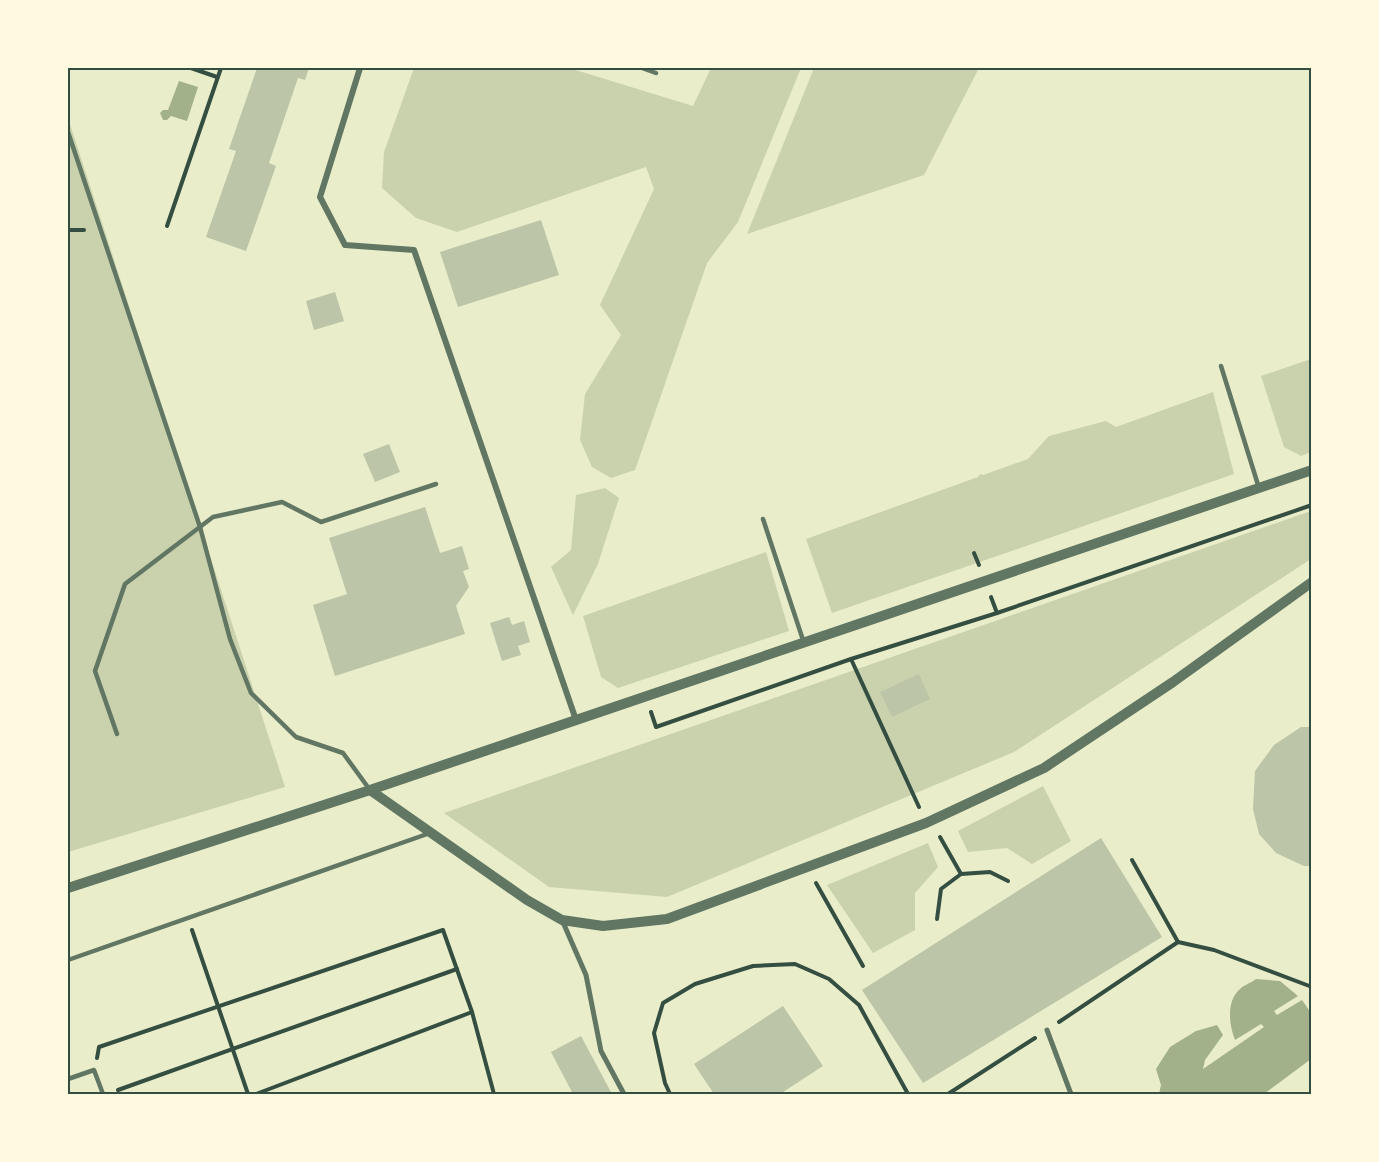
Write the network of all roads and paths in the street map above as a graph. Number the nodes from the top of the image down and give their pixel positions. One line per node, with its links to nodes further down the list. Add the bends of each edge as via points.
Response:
1 (191, 68): 6 (path)
2 (221, 68): 6 (path)
3 (360, 68): 23 (street, via 320,197 345,245 414,250)
4 (642, 68): 5 (lane)
5 (656, 73)
6 (218, 77): 8 (path)
7 (68, 132): 15 (lane)
8 (167, 226)
9 (1221, 366): 12 (lane)
10 (1311, 470): 12 (street)
11 (436, 484): 15 (lane, via 321,522 282,502 213,517)
12 (1259, 488): 17 (street)
13 (1311, 505): 19 (path)
14 (763, 519): 20 (lane)
15 (200, 527): 24 (lane, via 125,584 95,672); 25 (lane, via 230,639 251,693 296,737 344,753)
16 (974, 553): 17 (path)
17 (985, 581): 19 (path); 20 (street)
18 (1311, 582): 26 (street, via 1173,682 1044,768)
19 (998, 613): 21 (path)
20 (804, 643): 22 (street)
21 (851, 659): 22 (path, via 656,728); 26 (path)
22 (647, 696): 23 (street)
23 (576, 720): 25 (street)
24 (117, 734)
25 (370, 790): 27 (street); 32 (street)
26 (926, 823): 29 (street); 30 (path, via 936,829)
27 (431, 833): 34 (street); 37 (lane)
28 (1132, 860): 36 (path)
29 (805, 868): 34 (street, via 667,919 603,926); 38 (path)
30 (961, 874): 31 (path, via 990,872); 33 (path, via 941,889)
31 (1008, 881)
32 (68, 888)
33 (937, 919)
34 (562, 920): 52 (street, via 586,975 601,1051)
35 (180, 933): 41 (path, via 192,929)
36 (1178, 942): 40 (path, via 1214,950); 43 (path)
37 (68, 960)
38 (863, 966)
39 (457, 969): 41 (path, via 443,930); 42 (path); 44 (path)
40 (1311, 987)
41 (217, 1007): 44 (path); 45 (path, via 99,1047)
42 (472, 1012): 50 (path); 51 (path)
43 (1047, 1030): 55 (path); 56 (street)
44 (232, 1048): 47 (path); 49 (path)
45 (94, 1070): 46 (lane); 48 (lane)
46 (68, 1079)
47 (116, 1091)
48 (103, 1095)
49 (248, 1095)
50 (256, 1095)
51 (494, 1095)
52 (624, 1095)
53 (670, 1095): 54 (path, via 654,1033 663,1003 695,984 753,966 795,964 829,979 859,1005)
54 (908, 1095)
55 (948, 1095)
56 (1071, 1095)

